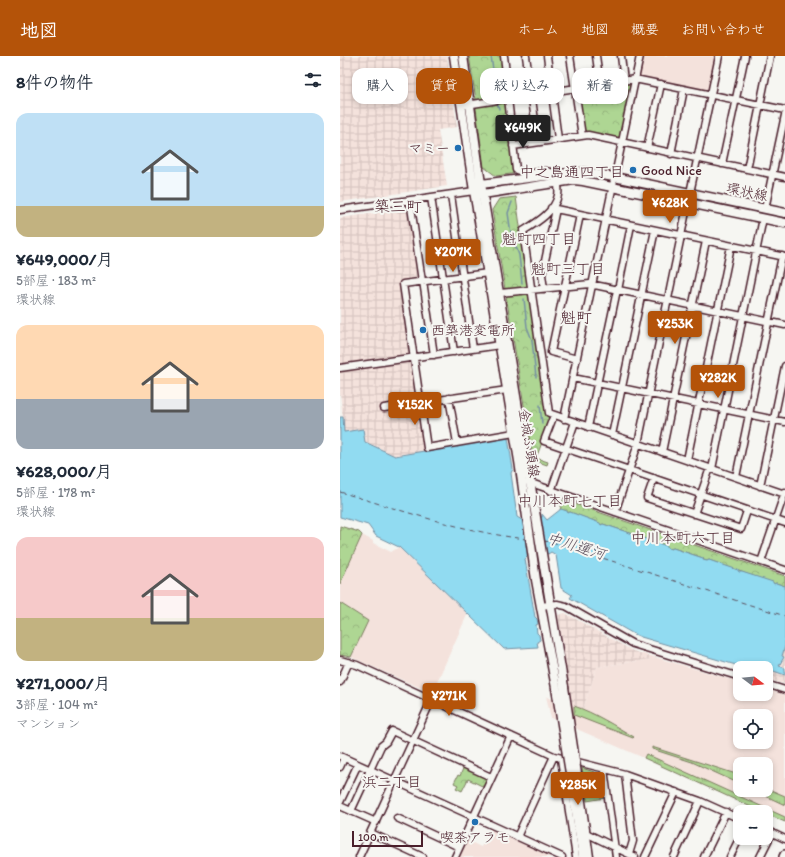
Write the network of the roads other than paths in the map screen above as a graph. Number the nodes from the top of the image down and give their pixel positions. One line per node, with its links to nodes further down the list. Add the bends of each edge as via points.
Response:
1 (454, 56): 30 (main road, 金城ふ頭線)
2 (463, 56): 30 (main road, 金城ふ頭線)
3 (504, 56): 13 (street)
4 (526, 56): 14 (street)
5 (547, 56): 15 (street)
6 (570, 56): 18 (street)
7 (596, 56): 16 (street)
8 (621, 56): 17 (street)
9 (640, 56): 19 (street)
10 (718, 56): 23 (street)
11 (745, 56): 24 (street)
12 (770, 56): 31 (street)
13 (505, 68)
14 (528, 68)
15 (549, 68)
16 (598, 68)
17 (622, 68)
18 (572, 72)
19 (635, 79): 20 (street); 21 (street); 37 (street)
20 (628, 80)
21 (661, 84): 22 (street); 39 (street)
22 (684, 89): 23 (street); 40 (street)
23 (710, 95): 24 (street); 41 (street)
24 (736, 100): 31 (street); 42 (street)
25 (480, 103): 30 (street)
26 (508, 104): 38 (street)
27 (533, 104): 36 (street)
28 (554, 104): 35 (street)
29 (577, 104): 34 (street)
30 (466, 105): 49 (main road, 金城ふ頭線); 51 (main road, 金城ふ頭線)
31 (760, 105): 32 (street); 43 (street)
32 (785, 110)
33 (785, 115): 45 (street)
34 (582, 136): 35 (street); 37 (street, via 588,135)
35 (558, 140): 36 (street)
36 (538, 142): 38 (street)
37 (622, 143): 39 (street); 46 (street)
38 (513, 146): 44 (street, via 516,170 527,174 545,171)
39 (647, 148): 40 (street)
40 (671, 154): 41 (street)
41 (697, 159): 42 (street); 52 (street)
42 (722, 164): 43 (street)
43 (747, 169): 45 (street)
44 (560, 174): 46 (main road, 環状線, via 584,172); 49 (main road, 環状線)
45 (772, 175): 47 (street); 59 (street)
46 (614, 177): 50 (street); 52 (main road, 環状線)
47 (785, 177)
48 (558, 183): 50 (main road, 環状線, via 583,180); 53 (main road, 環状線); 58 (street)
49 (481, 184): 51 (main road); 53 (main road, 金城ふ頭線)
50 (613, 186): 57 (main road, 環状線); 64 (street)
51 (474, 191): 53 (main road, 環状線); 54 (street); 73 (main road, 金城ふ頭線)
52 (690, 193): 59 (main road, 環状線)
53 (483, 194): 82 (main road, 金城ふ頭線)
54 (451, 195): 55 (street); 74 (street)
55 (432, 197): 56 (street); 75 (street)
56 (410, 200): 60 (street); 76 (street)
57 (688, 202): 63 (main road, 環状線); 68 (street)
58 (554, 209): 62 (street); 79 (street, via 542,275); 80 (street, via 523,231)
59 (765, 209): 61 (main road, 環状線)
60 (340, 210)
61 (785, 213)
62 (580, 215): 64 (street); 78 (street)
63 (763, 218): 65 (main road, 環状線); 71 (street)
64 (606, 220): 66 (street); 77 (street)
65 (785, 222)
66 (631, 225): 67 (street); 81 (street)
67 (655, 230): 68 (street); 83 (street)
68 (681, 236): 69 (street); 84 (street)
69 (706, 241): 70 (street); 85 (street)
70 (731, 246): 71 (street); 86 (street)
71 (756, 251): 72 (street); 87 (street)
72 (783, 257): 88 (street)
73 (488, 273): 74 (street); 90 (main road, 金城ふ頭線)
74 (462, 276): 75 (street); 91 (street)
75 (443, 279): 76 (street); 92 (street)
76 (423, 281): 95 (street); 96 (street, via 403,284)
77 (592, 285): 78 (street); 81 (street); 97 (street)
78 (565, 287): 79 (street); 93 (street)
79 (544, 289): 80 (street)
80 (531, 290): 82 (street); 94 (street)
81 (618, 290): 83 (street); 101 (street)
82 (500, 293): 129 (main road, 金城ふ頭線)
83 (642, 295): 84 (street); 102 (street)
84 (668, 300): 85 (street); 104 (street)
85 (693, 306): 86 (street); 106 (street)
86 (718, 311): 87 (street); 108 (street)
87 (743, 316): 88 (street); 110 (street)
88 (768, 321): 89 (street); 111 (street)
89 (785, 325)
90 (500, 345): 91 (street); 103 (main road, 金城ふ頭線)
91 (473, 349): 92 (street)
92 (454, 352): 95 (street)
93 (551, 352): 94 (street); 97 (street)
94 (541, 354): 112 (street, via 549,413)
95 (434, 355): 96 (street)
96 (414, 358): 99 (street); 107 (street)
97 (577, 359): 100 (street)
98 (785, 366): 114 (street)
99 (340, 368)
100 (573, 378): 101 (street); 113 (street)
101 (598, 383): 102 (street); 117 (street)
102 (622, 388): 104 (street); 119 (street)
103 (507, 390): 105 (street); 118 (main road, 金城ふ頭線)
104 (648, 394): 106 (street); 121 (street)
105 (449, 398): 107 (street); 120 (street)
106 (673, 399): 108 (street); 123 (street)
107 (420, 402): 109 (street); 120 (street, via 427,448)
108 (698, 404): 110 (street); 124 (street)
109 (384, 408)
110 (724, 409): 111 (street); 125 (street)
111 (749, 414): 114 (street); 127 (street)
112 (554, 415): 113 (street); 122 (street, via 544,440)
113 (564, 419): 115 (street)
114 (774, 420): 116 (street); 130 (street)
115 (575, 422): 117 (street); 122 (street)
116 (785, 422)
117 (588, 427): 119 (street)
118 (514, 433): 120 (street); 129 (main road, 金城ふ頭線)
119 (612, 435): 121 (street)
120 (456, 443)
121 (638, 444): 123 (street); 126 (street)
122 (566, 448): 126 (street); 131 (street)
123 (662, 452): 124 (street)
124 (686, 460): 125 (street)
125 (711, 469): 127 (street); 133 (street)
126 (629, 470): 128 (street); 136 (street)
127 (736, 477): 130 (street)
128 (654, 478): 133 (street); 137 (street, via 647,498)
129 (526, 482): 131 (street); 134 (main road, 金城ふ頭線)
130 (760, 486): 132 (street)
131 (551, 491): 136 (street)
132 (785, 493): 138 (street)
133 (701, 495): 135 (street); 137 (street)
134 (529, 499): 142 (main road, 金城ふ頭線, via 545,580); 142 (main road, 金城ふ頭線, via 536,580)
135 (747, 511): 137 (street, via 741,530); 138 (street)
136 (615, 512): 140 (street)
137 (694, 514)
138 (776, 520): 139 (street); 140 (street)
139 (785, 524)
140 (761, 562): 141 (street)
141 (785, 570)
142 (545, 605): 145 (street, via 566,606 641,648); 159 (main road, 金城ふ頭線, bridge)
143 (340, 660): 144 (street)
144 (349, 662): 146 (street); 149 (street)
145 (733, 675)
146 (340, 682)
147 (773, 686): 148 (street)
148 (785, 690)
149 (432, 699): 150 (street); 151 (street)
150 (511, 736): 152 (street); 161 (street)
151 (413, 740): 158 (street, via 392,731 381,746); 161 (street); 162 (street)
152 (554, 756): 154 (street); 176 (street)
153 (342, 757): 155 (street); 156 (street)
154 (562, 759): 157 (street); 187 (street)
155 (358, 764): 158 (street); 165 (street)
156 (340, 767)
157 (604, 769): 160 (street); 181 (street)
158 (370, 770): 162 (street); 167 (street)
159 (573, 773): 174 (main road, 金城ふ頭線); 188 (main road, 金城ふ頭線)
160 (625, 774): 163 (street); 183 (street, via 633,841)
161 (492, 777): 170 (street)
162 (394, 781): 170 (street); 172 (street)
163 (676, 792): 164 (street); 191 (street)
164 (700, 801): 168 (street); 192 (street)
165 (340, 802)
166 (340, 806): 167 (street)
167 (351, 811): 172 (street)
168 (726, 812): 169 (street); 193 (street)
169 (733, 816)
170 (473, 817): 176 (street); 180 (street)
171 (397, 818): 180 (street)
172 (376, 822): 173 (street)
173 (370, 833): 184 (street); 185 (street)
174 (586, 833): 181 (street); 189 (main road, 金城ふ頭線)
175 (773, 834): 177 (street)
176 (517, 837): 182 (street)
177 (785, 839)
178 (736, 845): 194 (street)
179 (764, 845): 195 (street)
180 (459, 847): 186 (street)
181 (615, 847): 183 (street); 190 (street)
182 (558, 856)
183 (632, 856)
184 (359, 857)
185 (423, 857)
186 (455, 857)
187 (576, 857)
188 (583, 857)
189 (589, 857)
190 (616, 857)
191 (645, 857)
192 (674, 857)
193 (704, 857)
194 (730, 857)
195 (760, 857)

